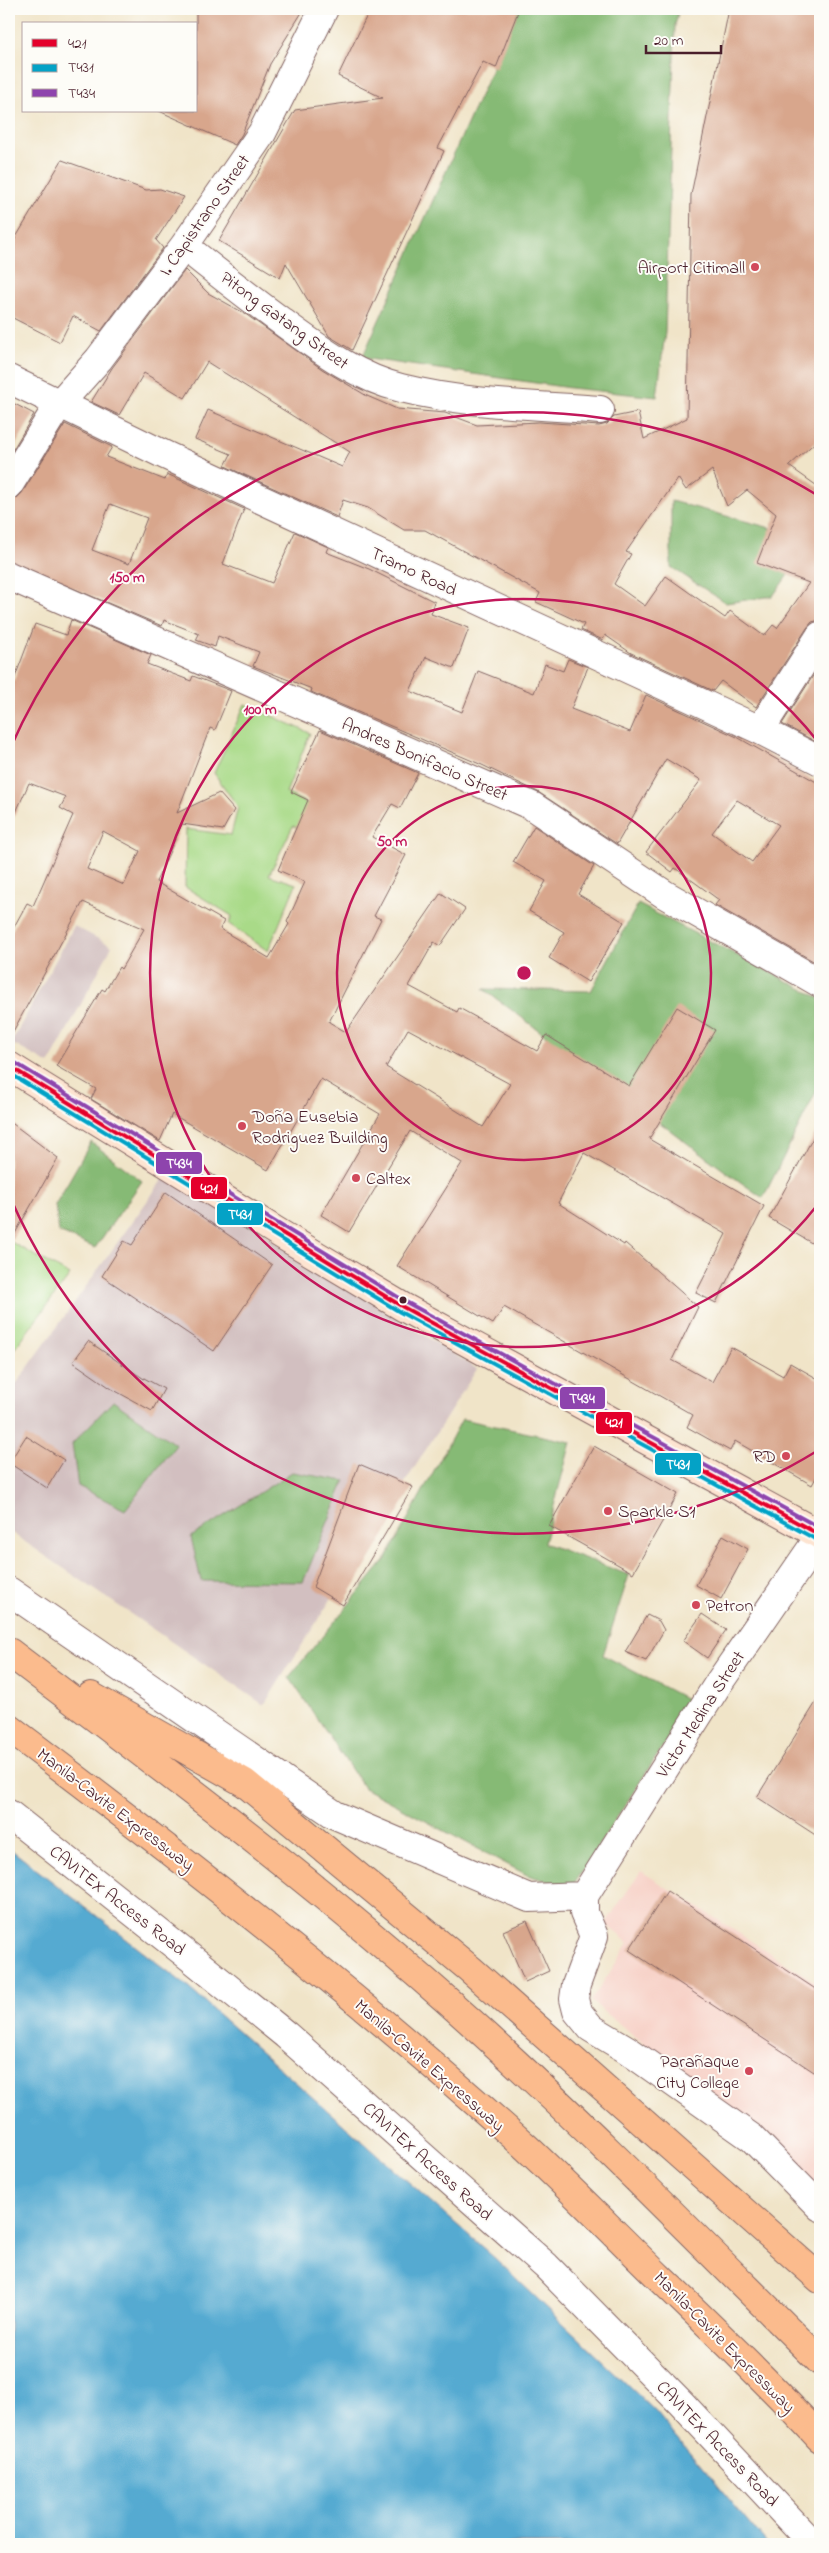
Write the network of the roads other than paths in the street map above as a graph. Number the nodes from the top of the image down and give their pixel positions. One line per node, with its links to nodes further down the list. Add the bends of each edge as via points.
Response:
1 (324, 9): 2 (street, I. Capistrano Street, via 262,133)
2 (184, 246): 4 (street, I. Capistrano Street, via 99,359); 5 (street, Pitong Gatang Street, via 258,305 358,372 400,388 455,398)
3 (9, 379): 4 (street, Tramo Road)
4 (60, 404): 6 (street, I. Capistrano Street); 9 (street, Tramo Road)
5 (600, 410)
6 (9, 485)
7 (9, 576): 11 (street, Andres Bonifacio Street, via 532,806 664,894)
8 (818, 645): 9 (street)
9 (760, 730): 10 (street, Tramo Road)
10 (820, 761)
11 (820, 983)
12 (9, 1066): 13 (main road, via 403,1307)
13 (820, 1536): 18 (street, Victor Medina Street, via 718,1684)
14 (9, 1591): 18 (street, via 335,1815 529,1898)
15 (9, 1651): 20 (highway, via 245,1783 470,1970); 21 (highway, via 221,1812 469,2020 562,2106)
16 (9, 1728): 22 (highway, Manila–Cavite Expressway, via 278,1936 513,2137 718,2333)
17 (9, 1814): 23 (street, CAVITEX Access Road, via 286,2035 546,2266 695,2417)
18 (584, 1896): 19 (street, via 584,1913 594,1936 576,1985 574,1999 577,2011 591,2028 752,2138)
19 (820, 2207)
20 (820, 2279)
21 (820, 2361)
22 (820, 2438)
23 (813, 2544)

